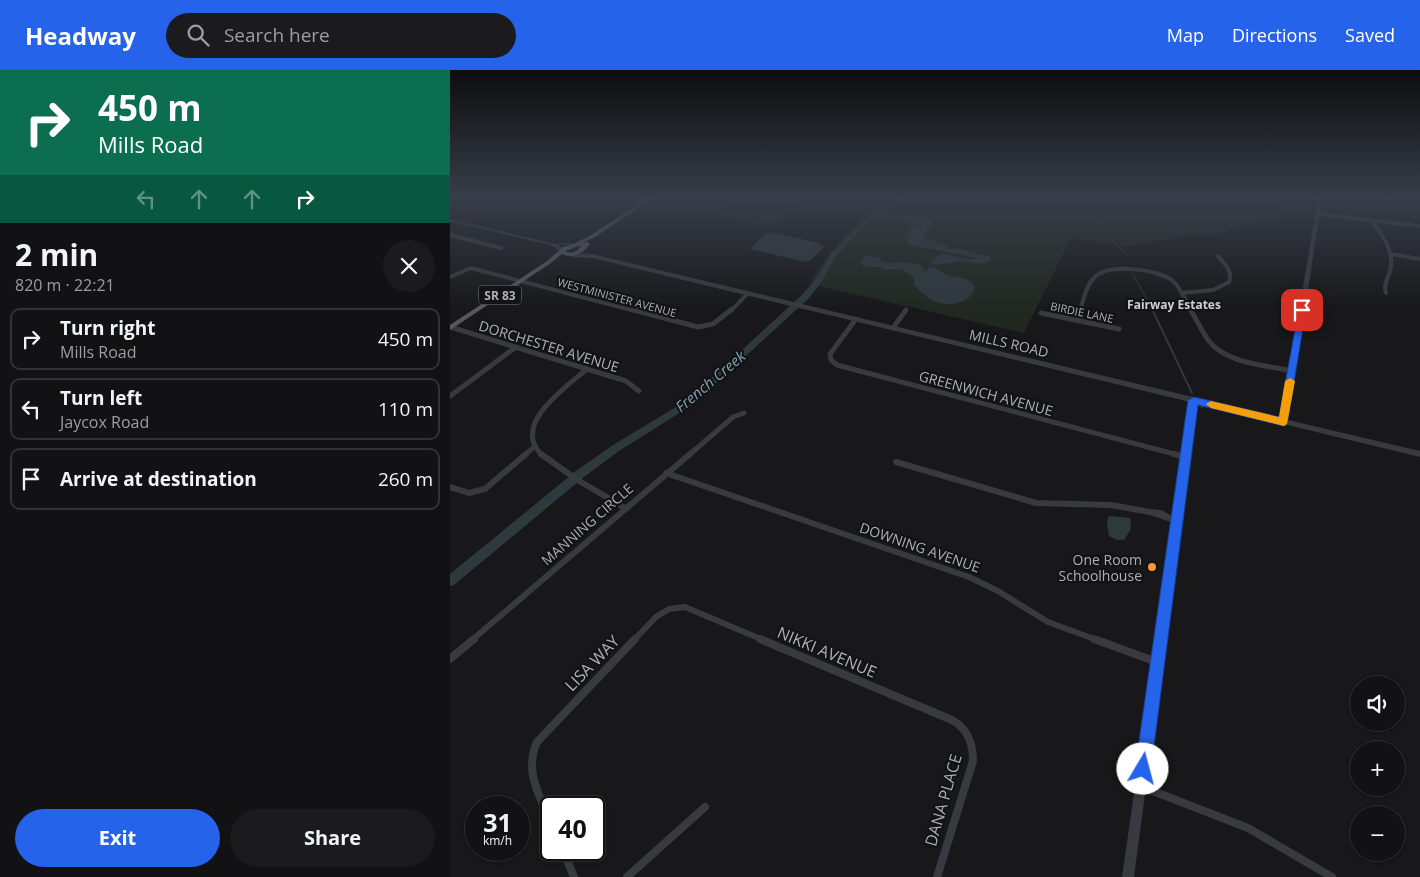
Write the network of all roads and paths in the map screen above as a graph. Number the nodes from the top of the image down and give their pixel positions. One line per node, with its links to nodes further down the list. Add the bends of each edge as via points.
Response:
1 (452, 236): 6 (street)
2 (517, 236): 8 (street)
3 (593, 236): 9 (main road); 11 (main road)
4 (1316, 236): 33 (street)
5 (1382, 236): 13 (street)
6 (457, 237): 7 (street); 10 (street)
7 (450, 241)
8 (552, 244): 9 (street); 12 (street)
9 (575, 244): 11 (main road); 12 (main road)
10 (501, 248)
11 (584, 248): 14 (main road); 15 (street, MILLS ROAD)
12 (563, 250): 14 (main road, via 564,254); 18 (main road, SR 83)
13 (1391, 254): 17 (street); 23 (street, via 1393,265 1384,287)
14 (570, 255): 15 (street, MILLS ROAD); 18 (main road, SR 83)
15 (592, 256): 21 (street, MILLS ROAD)
16 (1218, 256): 22 (street, via 1230,269 1228,282 1213,290)
17 (1420, 259)
18 (549, 262): 20 (main road, SR 83)
19 (450, 277): 20 (street, WESTMINISTER AVENUE, via 471,268)
20 (521, 281): 21 (street, WESTMINISTER AVENUE, via 701,328 716,323); 28 (main road, SR 83)
21 (748, 293): 26 (street, MILLS ROAD)
22 (1182, 293): 27 (street, via 1173,280 1157,272 1102,272 1092,281); 33 (street, via 1210,343 1219,351)
23 (1386, 293)
24 (906, 310): 29 (street)
25 (1041, 312): 27 (street, BIRDIE LANE)
26 (856, 319): 29 (street, MILLS ROAD); 41 (street, GREENWICH AVENUE, via 830,354 837,365)
27 (1077, 320): 30 (street, BIRDIE LANE)
28 (450, 328): 31 (street, DORCHESTER AVENUE)
29 (893, 328): 36 (street, MILLS ROAD)
30 (1119, 329)
31 (516, 347): 32 (street, DORCHESTER AVENUE); 35 (street)
32 (587, 369): 34 (street, DORCHESTER AVENUE, via 626,381); 39 (street, via 540,413 533,428)
33 (1292, 371): 38 (street)
34 (639, 391)
35 (450, 396)
36 (1194, 400): 38 (street, MILLS ROAD); 41 (street)
37 (744, 413): 43 (street, MANNING CIRCLE, via 733,416)
38 (1284, 422): 40 (street, MILLS ROAD)
39 (535, 446): 44 (street, via 485,489 469,493); 45 (street, via 543,456)
40 (1420, 454)
41 (1186, 457): 46 (street)
42 (896, 462): 46 (street, via 1036,503 1111,504 1150,512 1167,520)
43 (666, 473): 45 (street, MANNING CIRCLE); 49 (street, DOWNING AVENUE, via 969,577 1048,622)
44 (450, 487)
45 (625, 508): 48 (street, MANNING CIRCLE)
46 (1174, 519): 49 (street)
47 (674, 608): 50 (street, NIKKI AVENUE, via 685,607 701,613 952,720); 52 (street, LISA WAY, via 656,617 544,733 530,759 530,770)
48 (450, 659)
49 (1158, 662): 51 (street)
50 (966, 731): 57 (street, DANA PLACE, via 972,748 972,764)
51 (1140, 786): 58 (street); 59 (street, via 1248,828)
52 (540, 796)
53 (706, 807): 56 (street)
54 (567, 861): 55 (street)
55 (574, 877)
56 (627, 877)
57 (937, 877)
58 (1128, 877)
59 (1332, 877)

